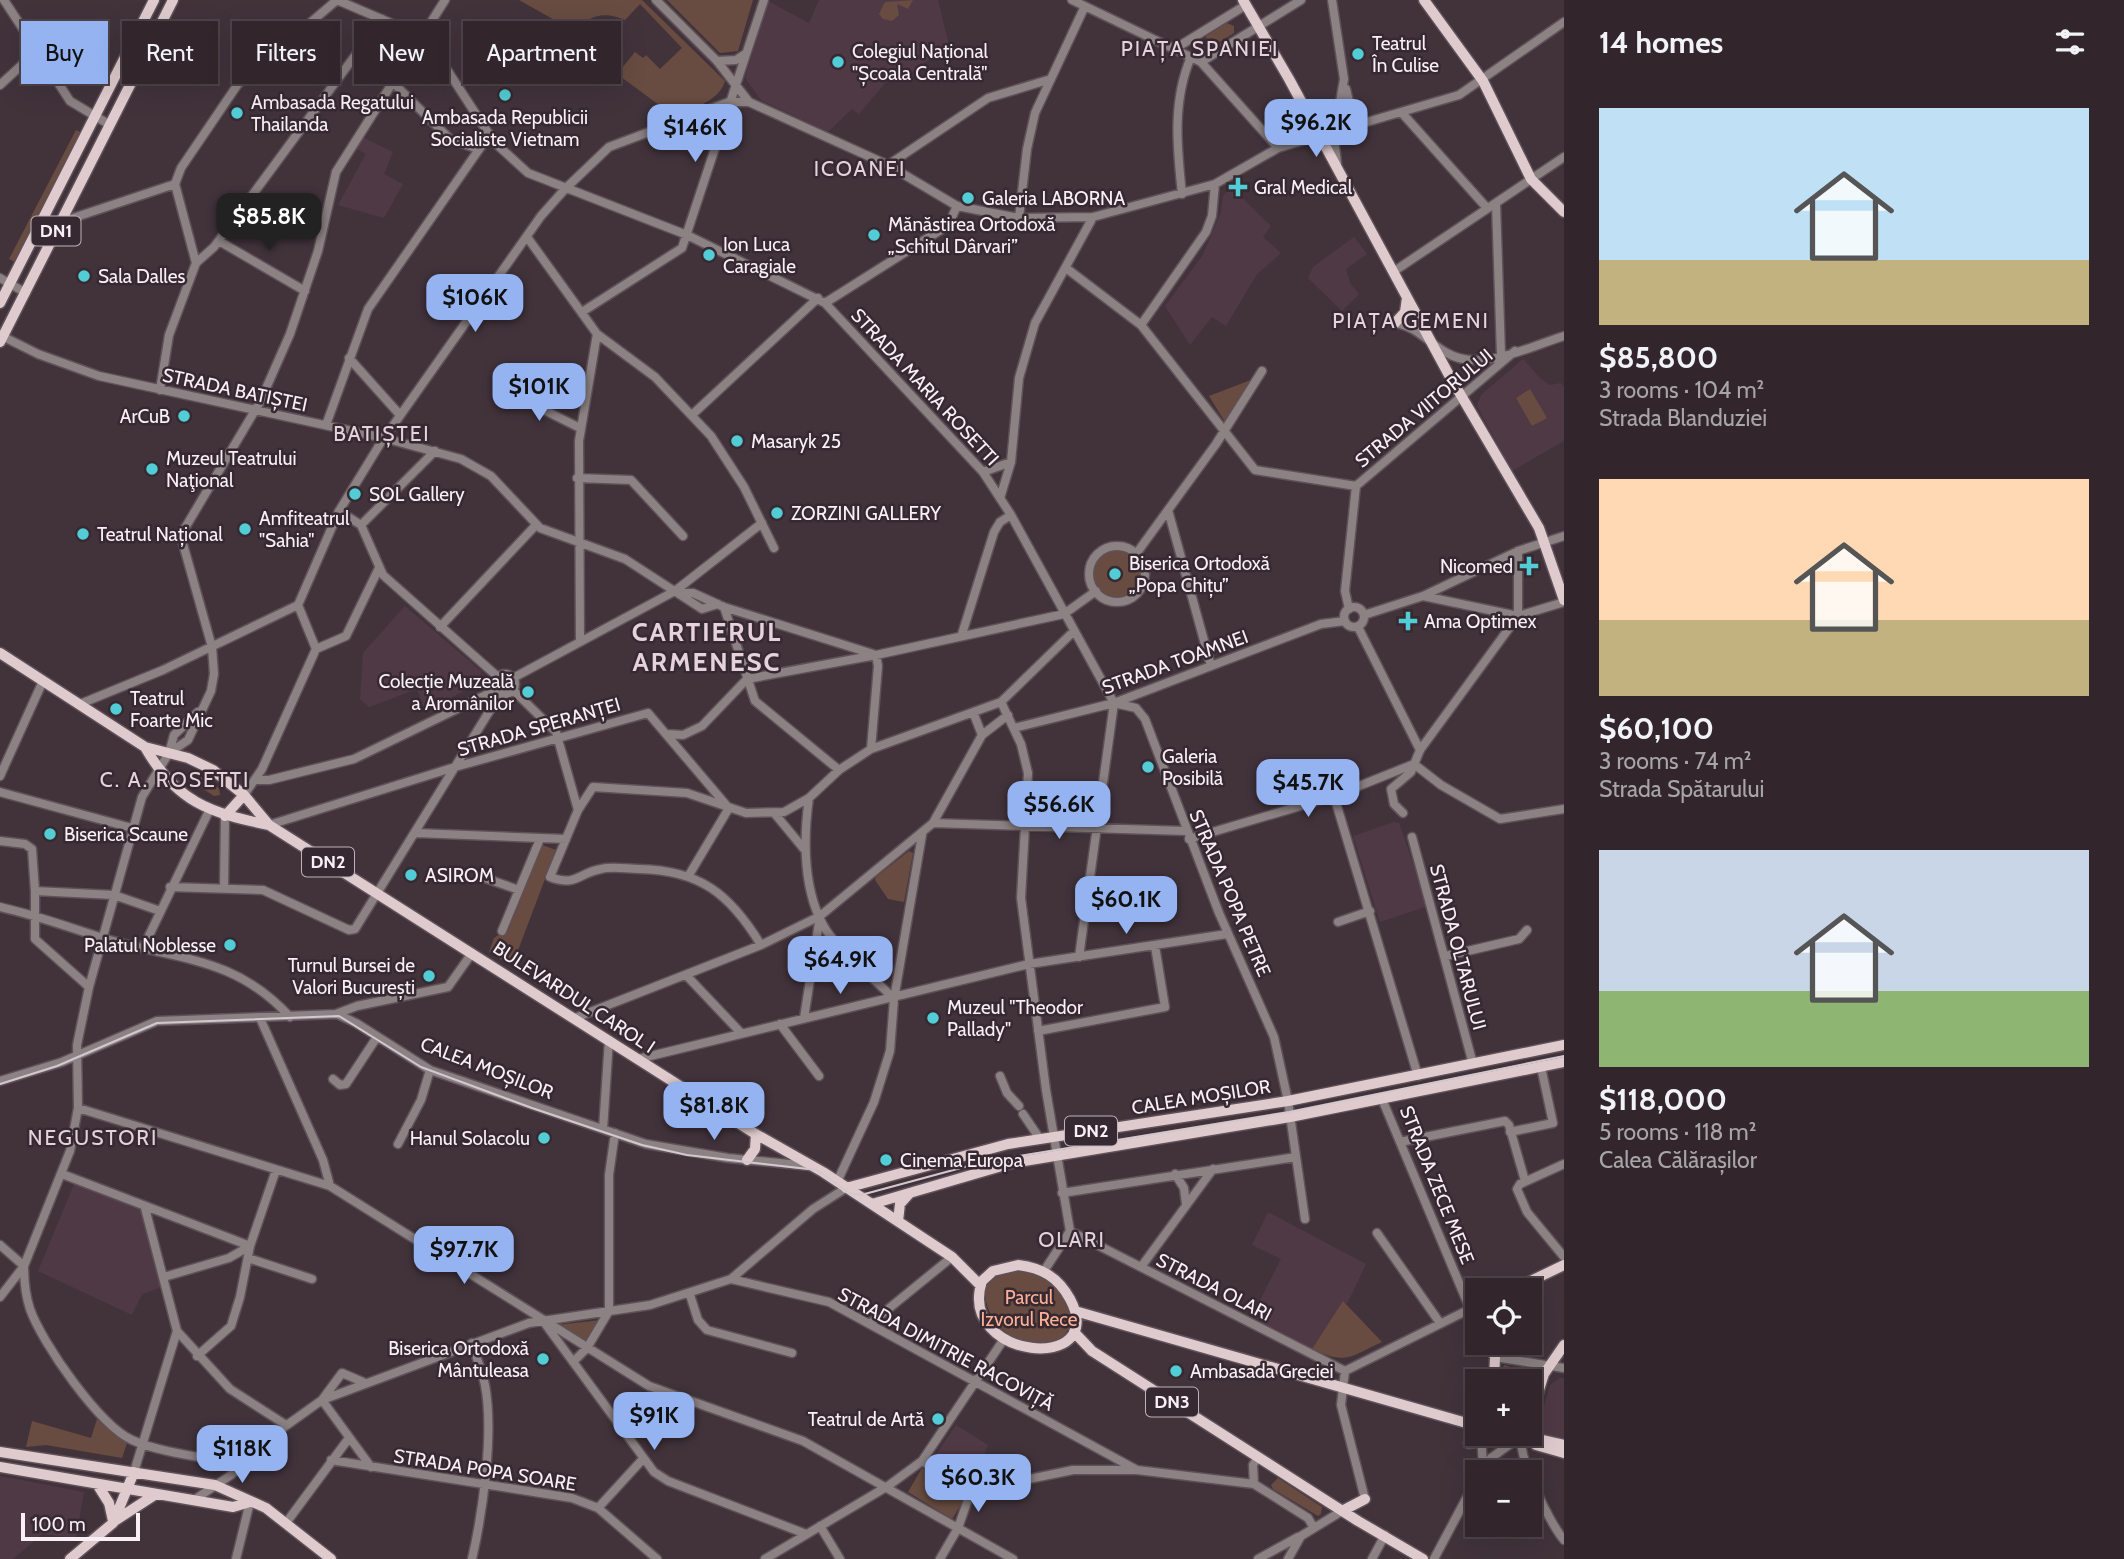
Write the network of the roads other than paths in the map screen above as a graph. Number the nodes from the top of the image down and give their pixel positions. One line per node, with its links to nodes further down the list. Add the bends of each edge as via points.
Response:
1 (4, 0): 18 (street)
2 (153, 0): 39 (main road, DN1)
3 (173, 0): 40 (main road, DN1)
4 (337, 0): 14 (street); 51 (street, via 238,84)
5 (445, 0): 16 (street)
6 (656, 0): 24 (street)
7 (764, 0): 21 (street)
8 (1072, 0): 13 (street)
9 (1301, 0): 19 (street)
10 (1332, 0): 29 (street)
11 (1424, 0): 30 (main road)
12 (1245, 3): 19 (main road); 20 (street)
13 (1085, 6): 20 (street); 28 (street)
14 (382, 19): 15 (street)
15 (386, 21)
16 (431, 21)
17 (1564, 22): 30 (street)
18 (21, 26)
19 (1260, 26): 25 (street); 44 (main road)
20 (1177, 48): 23 (street)
21 (746, 54): 24 (street); 31 (street)
22 (354, 56): 64 (street)
23 (1191, 57): 25 (street); 54 (street, via 1182,82 1176,130)
24 (717, 61): 31 (street)
25 (1201, 62): 45 (street)
26 (21, 66): 35 (street)
27 (449, 70): 43 (street, STRADA MARIA ROSETTI)
28 (1051, 79): 48 (street, via 988,98); 60 (street, via 1031,127)
29 (1343, 79): 41 (street); 42 (street)
30 (1483, 81): 38 (street, via 1459,95); 50 (main road)
31 (735, 83): 36 (street); 37 (street)
32 (59, 84): 39 (street, via 70,101)
33 (390, 84): 70 (street, via 336,172)
34 (396, 84): 46 (street, via 451,140)
35 (0, 85)
36 (729, 102): 37 (street); 53 (street, via 619,142); 62 (street)
37 (748, 102): 48 (street)
38 (1402, 113): 41 (street); 57 (street)
39 (94, 117): 40 (street); 69 (main road, DN1)
40 (110, 125): 61 (main road, DN1)
41 (1355, 127): 42 (street)
42 (1335, 132): 44 (street); 49 (street)
43 (489, 135): 46 (street); 53 (street, STRADA MARIA ROSETTI, via 521,168)
44 (1321, 136): 45 (street); 49 (main road)
45 (1278, 148): 52 (street)
46 (479, 149): 84 (street, via 368,309)
47 (1564, 158): 50 (street)
48 (888, 165): 56 (street)
49 (1338, 167): 67 (main road)
50 (1531, 179): 55 (street); 58 (main road)
51 (175, 184): 61 (street); 65 (street)
52 (1215, 184): 54 (street); 77 (street, via 1206,232)
53 (565, 189): 62 (street, STRADA MARIA ROSETTI); 63 (street)
54 (1182, 194): 59 (street)
55 (1496, 203): 57 (street); 83 (street)
56 (957, 206): 60 (street); 73 (street, via 942,229)
57 (1487, 208): 67 (street)
58 (1564, 212)
59 (1093, 217): 60 (street); 66 (street)
60 (1019, 218)
61 (61, 222): 71 (main road, DN1)
62 (688, 235): 73 (street, STRADA MARIA ROSETTI); 75 (street, via 680,251)
63 (527, 237): 75 (street); 91 (street)
64 (219, 241): 65 (street); 70 (street)
65 (195, 263): 87 (street, via 169,335)
66 (1066, 268): 77 (street, STRADA VIITORULUI); 97 (street, via 1039,312 1021,369)
67 (1393, 272): 72 (main road)
68 (0, 278): 69 (street)
69 (10, 284): 71 (street); 74 (main road, DN1)
70 (305, 291): 89 (street)
71 (26, 293): 80 (main road, DN1)
72 (1407, 298): 76 (main road, via 1405,312); 81 (main road)
73 (821, 301): 90 (street); 98 (street, STRADA MARIA ROSETTI)
74 (0, 303)
75 (582, 313): 78 (street)
76 (1395, 323): 81 (street, STRADA VIITORULUI)
77 (1141, 325): 94 (street, STRADA VIITORULUI)
78 (597, 334): 90 (street, via 655,377); 93 (street)
79 (1564, 336): 82 (street, STRADA VIITORULUI)
80 (1, 338): 87 (street, STRADA BATIȘTEI, via 75,368)
81 (1430, 341): 83 (street, STRADA VIITORULUI, via 1461,359); 88 (main road)
82 (1516, 351): 83 (street, STRADA VIITORULUI); 88 (street, STRADA VIITORULUI)
83 (1501, 355)
84 (349, 358): 91 (street); 92 (street)
85 (1262, 371): 94 (street)
86 (520, 388): 93 (street, via 542,409)
87 (160, 390): 89 (street, STRADA BATIȘTEI)
88 (1462, 397): 100 (street, STRADA VIITORULUI); 111 (main road)
89 (254, 412): 92 (street, STRADA BATIȘTEI); 132 (street, via 183,533)
90 (693, 414): 105 (street, via 730,462)
91 (400, 415): 95 (street)
92 (326, 425): 95 (street, STRADA BATIȘTEI)
93 (580, 428): 99 (street)
94 (1224, 430): 100 (street, STRADA VIITORULUI, via 1255,470); 102 (street)
95 (384, 438): 96 (street, STRADA BATIȘTEI); 103 (street)
96 (435, 451): 106 (street); 107 (street, STRADA BATIȘTEI, via 485,471)
97 (1011, 462): 98 (street); 101 (street)
98 (983, 472): 101 (street, STRADA MARIA ROSETTI)
99 (577, 478): 108 (street, via 631,480); 110 (street)
100 (1356, 486): 122 (street, via 1345,591)
101 (1000, 498): 104 (street, STRADA MARIA ROSETTI)
102 (1168, 510): 114 (street); 136 (street)
103 (339, 511): 106 (street); 120 (street)
104 (1011, 515): 123 (street, STRADA MARIA ROSETTI); 130 (street, via 997,526)
105 (762, 523): 112 (street); 116 (street)
106 (362, 525): 115 (street)
107 (536, 525): 110 (street, STRADA BATIȘTEI); 128 (street)
108 (683, 536)
109 (1564, 536): 111 (street)
110 (578, 541): 116 (street, STRADA BATIȘTEI, via 625,559); 131 (street)
111 (1545, 541): 113 (street); 119 (main road)
112 (774, 548)
113 (1518, 551): 118 (street); 125 (street)
114 (1136, 554): 117 (street, via 1119,546 1098,554 1090,572); 117 (street, via 1145,572 1136,594 1116,601)
115 (379, 568): 128 (street); 133 (street, via 346,636)
116 (675, 592): 121 (street, STRADA BATIȘTEI, via 693,593); 121 (street, STRADA BATIȘTEI, via 702,609); 131 (street)
117 (1096, 592): 123 (street)
118 (1423, 596): 124 (street); 125 (street)
119 (1564, 601): 125 (street)
120 (298, 605): 132 (street); 133 (street)
121 (721, 606): 135 (street, STRADA BATIȘTEI); 139 (street)
122 (1349, 609): 124 (street, via 1357,608); 126 (street)
123 (1064, 614): 129 (street, STRADA MARIA ROSETTI); 130 (street)
124 (1364, 615): 127 (street)
125 (1518, 616): 155 (street)
126 (1345, 621): 127 (street); 136 (street, STRADA TOAMNEI, via 1321,624)
127 (1358, 626): 155 (street)
128 (440, 627): 137 (street)
129 (1074, 631): 143 (street); 144 (street, STRADA MARIA ROSETTI)
130 (961, 634): 135 (street)
131 (580, 642): 138 (street)
132 (212, 647): 145 (street); 146 (street, via 213,684)
133 (316, 649): 163 (street)
134 (0, 653): 140 (main road, DN2)
135 (876, 655): 139 (street); 154 (street)
136 (1211, 666): 144 (street, STRADA TOAMNEI)
137 (498, 677): 138 (street, via 508,674); 142 (street)
138 (513, 678): 141 (street)
139 (747, 679): 150 (street, via 702,726 683,735); 160 (street, via 760,705)
140 (43, 681): 145 (main road, DN2); 162 (street)
141 (513, 690): 142 (street, via 507,695); 152 (street)
142 (498, 692): 158 (street); 163 (street, via 354,759)
143 (1001, 702): 147 (street); 148 (street)
144 (1114, 703): 149 (street, STRADA TOAMNEI); 179 (street); 183 (street, STRADA POPA PETRE, via 1136,708 1143,715)
145 (80, 705): 153 (main road, DN2)
146 (201, 709): 156 (street, via 174,735); 156 (street, via 185,743)
147 (973, 712): 151 (street); 154 (street)
148 (1008, 715): 149 (street); 151 (street)
149 (1014, 728): 178 (street, via 1028,773)
150 (667, 734): 152 (street, STRADA SPERANȚEI, via 648,713); 161 (street, STRADA SPERANȚEI)
151 (982, 735): 176 (street)
152 (559, 738): 158 (street, STRADA SPERANȚEI); 171 (street)
153 (145, 747): 156 (main road, DN2); 159 (main road, DN2)
154 (871, 748): 160 (street)
155 (1420, 751): 157 (street)
156 (169, 753): 159 (street); 166 (main road, DN2, via 213,770)
157 (1414, 764): 167 (street); 170 (street, via 1500,819); 173 (street, via 1391,789 1394,804)
158 (455, 767): 177 (street, STRADA SPERANȚEI); 181 (street)
159 (158, 769): 172 (main road, DN2); 180 (street)
160 (839, 770): 168 (street)
161 (700, 774): 165 (street, via 704,785 699,792); 169 (street, STRADA SPERANȚEI)
162 (0, 776)
163 (256, 780): 166 (street)
164 (0, 792): 180 (street)
165 (687, 793): 169 (street); 171 (street, via 593,787)
166 (244, 795): 175 (main road); 177 (main road, DN2)
167 (1334, 796): 183 (street); 199 (street)
168 (809, 798): 174 (street); 188 (street)
169 (729, 808): 174 (street); 189 (street)
170 (1564, 809)
171 (578, 810): 186 (street)
172 (209, 811): 175 (main road, DN2); 191 (street)
173 (1403, 813)
174 (775, 814): 188 (street)
175 (225, 816): 177 (main road, DN2); 192 (street)
176 (933, 823): 178 (street); 182 (street)
177 (268, 825): 195 (main road, BULEVARDUL CAROL I / DN2)
178 (1026, 825): 179 (street); 213 (street, via 1021,898)
179 (1096, 827): 183 (street); 212 (street)
180 (132, 828): 196 (street)
181 (416, 833): 185 (street); 195 (street)
182 (922, 835): 201 (street); 216 (street)
183 (1188, 835): 205 (street, STRADA POPA PETRE)
184 (1412, 838): 211 (street, STRADA OLTARULUI)
185 (540, 839): 186 (street); 193 (street)
186 (566, 839): 189 (street, via 550,877 573,881 603,868 662,869)
187 (0, 841): 194 (street, via 32,849)
188 (804, 849): 201 (street)
189 (689, 875): 207 (street, via 720,894)
190 (482, 877): 193 (street)
191 (170, 887): 192 (street); 198 (street)
192 (223, 888): 195 (street, via 263,890 352,930)
193 (519, 890): 204 (street)
194 (35, 891): 196 (street); 200 (street)
195 (378, 893): 210 (main road, BULEVARDUL CAROL I / DN2)
196 (114, 895): 198 (street); 206 (street)
197 (0, 907): 200 (street)
198 (160, 911): 209 (street)
199 (1370, 911): 202 (street); 238 (street)
200 (36, 915): 206 (street); 215 (street, via 35,939)
201 (820, 916): 207 (street); 216 (street, via 831,935); 222 (street)
202 (1338, 922)
203 (1527, 930): 211 (street, via 1519,939)
204 (502, 931)
205 (1227, 934): 208 (street); 242 (street, STRADA POPA PETRE, via 1270,1026)
206 (102, 938): 209 (street); 215 (street)
207 (761, 945): 214 (street)
208 (1155, 946): 212 (street); 225 (street, via 1165,1007)
209 (143, 948): 219 (street, via 234,972 264,990)
210 (472, 953): 217 (street, via 448,987); 221 (main road, BULEVARDUL CAROL I / DN2)
211 (1446, 956): 233 (street, STRADA OLTARULUI)
212 (1079, 957): 213 (street)
213 (1029, 964): 216 (street); 225 (street)
214 (686, 975): 221 (street); 226 (street)
215 (89, 987): 230 (street)
216 (894, 999): 222 (street); 263 (street, via 890,1051)
217 (357, 1006): 218 (street); 223 (street)
218 (335, 1014): 219 (street, CALEA MOȘILOR); 223 (street, CALEA MOȘILOR)
219 (290, 1017): 220 (street, CALEA MOȘILOR)
220 (260, 1018): 230 (street, CALEA MOȘILOR, via 157,1021); 264 (street, via 323,1160)
221 (575, 1018): 228 (main road, BULEVARDUL CAROL I / DN2)
222 (804, 1018): 224 (street)
223 (350, 1019): 227 (street, CALEA MOȘILOR)
224 (780, 1024): 226 (street); 236 (street)
225 (1038, 1031): 249 (street)
226 (741, 1033): 231 (street)
227 (377, 1037): 235 (street, CALEA MOȘILOR); 239 (street, via 346,1084)
228 (609, 1040): 231 (main road, BULEVARDUL CAROL I / DN2); 245 (street)
229 (1564, 1045): 233 (main road, CALEA MOȘILOR / DN2)
230 (76, 1056): 240 (street, CALEA MOȘILOR); 243 (street)
231 (638, 1059): 248 (main road, BULEVARDUL CAROL I / DN2)
232 (1564, 1062): 234 (main road, CALEA MOȘILOR / DN2)
233 (1473, 1064): 238 (main road, CALEA MOȘILOR / DN2)
234 (1541, 1067): 241 (main road, CALEA MOȘILOR / DN2); 246 (street, via 1553,1123)
235 (430, 1070): 245 (street, CALEA MOȘILOR); 252 (street, via 421,1100)
236 (819, 1076)
237 (1000, 1076): 250 (street)
238 (1418, 1076): 242 (main road, CALEA MOȘILOR / DN2)
239 (332, 1079)
240 (0, 1081)
241 (1382, 1099): 244 (main road, CALEA MOȘILOR / DN2); 251 (street, STRADA ZECE MESE)
242 (1287, 1101): 244 (street, STRADA POPA PETRE); 249 (main road, CALEA MOȘILOR / DN2)
243 (78, 1108): 259 (street); 260 (street)
244 (1290, 1117): 253 (main road, CALEA MOȘILOR / DN2); 254 (street, STRADA POPA PETRE)
245 (603, 1129): 247 (street, CALEA MOȘILOR)
246 (1510, 1132): 251 (street, via 1508,1122 1501,1121); 262 (street)
247 (615, 1133): 255 (street, CALEA MOȘILOR, via 688,1152); 291 (street, via 608,1188)
248 (756, 1134): 255 (main road, via 755,1149); 257 (main road, BULEVARDUL CAROL I / DN2)
249 (1053, 1137): 250 (main road, CALEA MOȘILOR / DN2); 253 (street)
250 (1040, 1139): 263 (main road, CALEA MOȘILOR / DN2)
251 (1400, 1142): 288 (street, STRADA ZECE MESE)
252 (398, 1144)
253 (1056, 1156): 265 (main road, CALEA MOȘILOR / DN2, via 1012,1163); 266 (street)
254 (1296, 1157): 258 (street); 270 (street, STRADA POPA PETRE)
255 (747, 1160): 257 (street, CALEA MOȘILOR)
256 (1564, 1164): 262 (street)
257 (810, 1166): 263 (main road, BULEVARDUL CAROL I / DN2)
258 (1213, 1169): 261 (street); 267 (street)
259 (276, 1170): 264 (street); 275 (street)
260 (62, 1174): 269 (street); 280 (street)
261 (1175, 1174): 266 (street); 267 (street, via 1184,1188)
262 (1525, 1181): 277 (street, via 1517,1189 1521,1200)
263 (841, 1185): 268 (main road, BULEVARDUL CAROL I / DN2); 286 (street)
264 (330, 1186): 294 (street)
265 (910, 1193): 268 (main road, CALEA MOȘILOR / DN2); 271 (main road, via 900,1204)
266 (1062, 1193): 272 (street)
267 (1186, 1204): 281 (street)
268 (872, 1205): 271 (main road, BULEVARDUL CAROL I)
269 (145, 1208): 275 (street); 283 (street)
270 (1306, 1219)
271 (898, 1221): 276 (main road, BULEVARDUL CAROL I)
272 (1070, 1231): 281 (street, STRADA OLARI); 282 (street)
273 (1377, 1233): 296 (street)
274 (0, 1245): 280 (street)
275 (250, 1246): 278 (street); 283 (street, via 229,1258)
276 (952, 1257): 287 (main road, BULEVARDUL CAROL I); 297 (street)
277 (1564, 1257)
278 (248, 1258): 285 (street); 307 (street, via 231,1326)
279 (1564, 1265): 284 (main road)
280 (24, 1266): 290 (street); 323 (street, via 30,1309 49,1346 103,1416)
281 (1141, 1267): 313 (street, STRADA OLARI)
282 (1044, 1271): 287 (main road, via 1005,1267); 292 (main road, via 1060,1284)
283 (164, 1277): 299 (street)
284 (1537, 1278)
285 (312, 1279)
286 (731, 1279): 289 (street); 297 (street, STRADA DIMITRIE RACOVIȚĂ, via 820,1299)
287 (982, 1281): 300 (main road, via 982,1310)
288 (1465, 1288)
289 (690, 1294): 291 (street, via 650,1306); 306 (street, via 700,1324 707,1330)
290 (0, 1297)
291 (609, 1311): 294 (street); 304 (street)
292 (1075, 1311): 295 (main road); 298 (main road)
293 (1465, 1312): 296 (street)
294 (542, 1320): 301 (street); 304 (street); 309 (street)
295 (1102, 1321): 298 (main road); 317 (main road)
296 (1440, 1323): 313 (street)
297 (871, 1324): 314 (street, STRADA DIMITRIE RACOVIȚĂ)
298 (1075, 1330): 302 (main road); 305 (main road, DN3)
299 (177, 1331): 307 (street); 323 (street)
300 (1004, 1339): 302 (main road, DN3, via 1035,1349); 314 (street)
301 (471, 1343): 315 (street); 345 (street, via 486,1394)
302 (1063, 1343): 305 (main road, DN3)
303 (1564, 1345): 310 (main road)
304 (587, 1348): 309 (street); 346 (street, via 662,1392 793,1436)
305 (1086, 1348): 331 (main road, DN3)
306 (792, 1353)
307 (197, 1356): 320 (street, via 230,1389)
308 (1495, 1357): 310 (street); 312 (main road)
309 (573, 1362): 333 (street)
310 (1548, 1367): 311 (street); 316 (main road)
311 (1564, 1368)
312 (1494, 1369)
313 (1345, 1371): 317 (street)
314 (976, 1380): 328 (street, STRADA DIMITRIE RACOVIȚĂ); 335 (street)
315 (363, 1382): 318 (street); 318 (street, via 342,1373)
316 (1542, 1384)
317 (1341, 1388): 319 (main road); 350 (street, via 1341,1405)
318 (322, 1400): 320 (street); 321 (street, STRADA POPA SOARE)
319 (1465, 1423)
320 (286, 1425): 336 (street)
321 (349, 1438): 332 (street); 338 (street, STRADA POPA SOARE)
322 (1542, 1439): 324 (main road)
323 (142, 1443): 336 (street); 341 (street)
324 (1564, 1445)
325 (1506, 1446): 334 (street)
326 (1521, 1446): 364 (street)
327 (1540, 1446): 330 (main road)
328 (1096, 1450): 339 (street, via 1096,1458); 340 (street, STRADA DIMITRIE RACOVIȚĂ)
329 (0, 1452): 341 (main road)
330 (1564, 1453)
331 (1258, 1457): 343 (street, via 1253,1465); 355 (main road, DN3)
332 (331, 1460): 338 (street, STRADA POPA SOARE); 357 (street)
333 (642, 1460): 354 (street); 361 (street, via 668,1481)
334 (1492, 1460)
335 (922, 1461): 346 (street); 348 (street)
336 (243, 1465): 344 (street)
337 (0, 1467): 342 (main road)
338 (371, 1467): 345 (street, STRADA POPA SOARE)
339 (1087, 1468): 340 (street); 348 (street)
340 (1137, 1471): 343 (street)
341 (134, 1472): 344 (main road); 347 (main road)
342 (97, 1484): 347 (main road); 356 (main road, via 109,1503)
343 (1254, 1484): 360 (street, via 1308,1518)
344 (215, 1485): 351 (street); 353 (main road)
345 (485, 1485): 354 (street, STRADA POPA SOARE, via 560,1495); 368 (street)
346 (888, 1486): 358 (street); 359 (street)
347 (129, 1489): 349 (main road); 356 (main road)
348 (971, 1491): 359 (street)
349 (156, 1494): 351 (main road); 356 (main road)
350 (1365, 1499): 355 (main road)
351 (194, 1500): 353 (main road, via 233,1507)
352 (1465, 1501): 378 (street)
353 (250, 1502): 357 (main road); 366 (street)
354 (598, 1508): 369 (street, STRADA POPA SOARE)
355 (1342, 1511): 360 (street); 362 (main road, DN3)
356 (113, 1523): 365 (main road)
357 (285, 1523): 367 (main road)
358 (820, 1526): 361 (street); 371 (street)
359 (958, 1528): 372 (street); 373 (street)
360 (1314, 1528): 363 (street)
361 (806, 1534): 370 (street)
362 (1385, 1535): 376 (street); 377 (main road, DN3)
363 (1301, 1536): 374 (street); 375 (street)
364 (1564, 1540)
365 (70, 1559)
366 (236, 1559)
367 (331, 1559)
368 (472, 1559)
369 (657, 1559)
370 (765, 1559)
371 (840, 1559)
372 (940, 1559)
373 (1013, 1559)
374 (1258, 1559)
375 (1288, 1559)
376 (1372, 1559)
377 (1423, 1559)
378 (1434, 1559)

